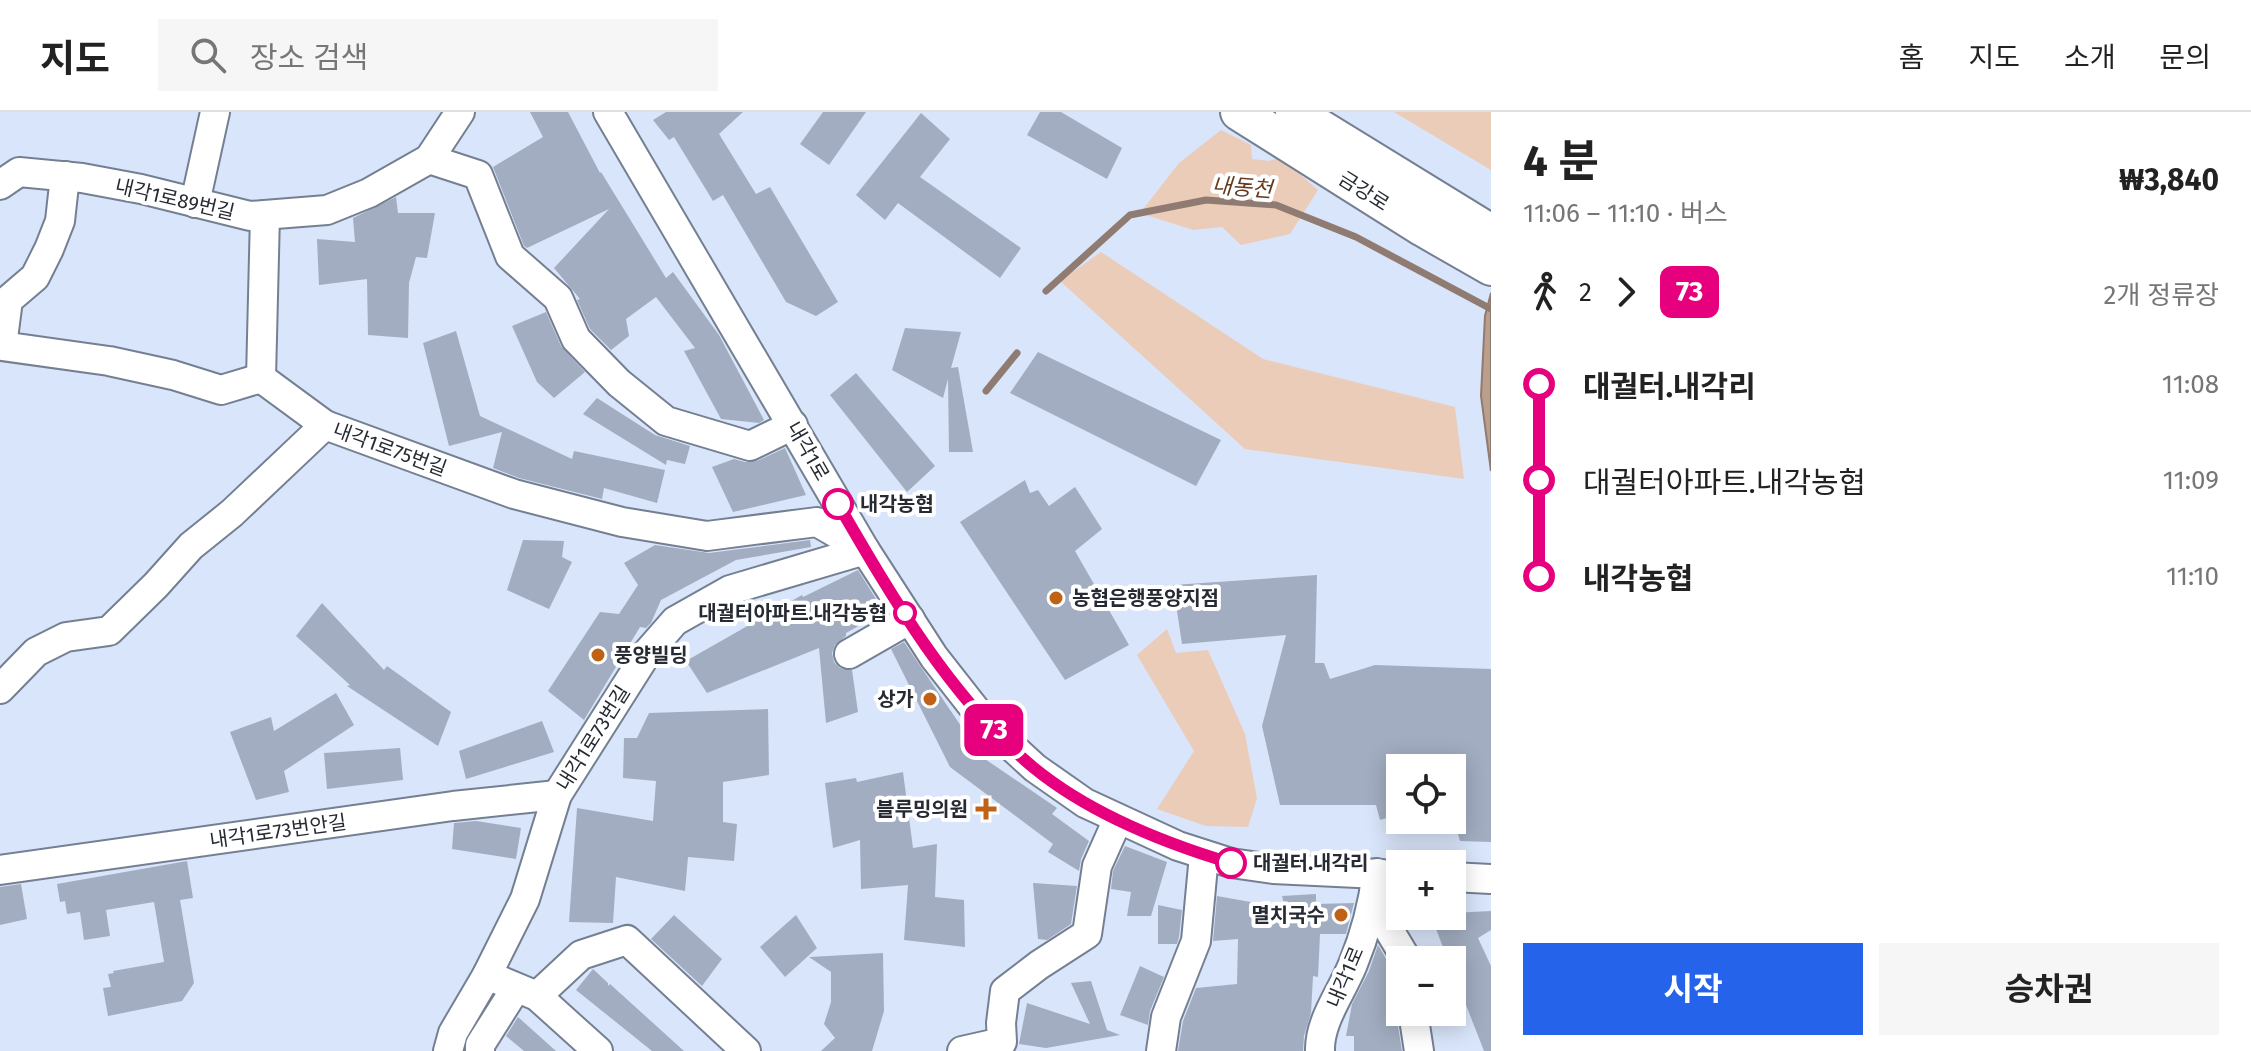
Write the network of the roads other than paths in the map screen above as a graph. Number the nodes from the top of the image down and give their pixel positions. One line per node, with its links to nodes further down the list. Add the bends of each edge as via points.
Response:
1 (215, 112): 9 (street)
2 (460, 112): 6 (street, 내각1로89번길)
3 (608, 112): 14 (street, 내각1로)
4 (1239, 112): 11 (main road, 금강로)
5 (1294, 112): 11 (main road, 금강로)
6 (429, 159): 10 (street, 내각1로89번길, via 327,210); 14 (street, via 478,175 510,256 558,298 576,339 666,421 750,446)
7 (65, 176): 8 (street, 내각1로89번길, via 19,172); 9 (street, 내각1로89번길); 12 (street, via 60,221 35,277 8,300 2,346 109,361 221,390)
8 (0, 185)
9 (195, 203): 10 (street, 내각1로89번길)
10 (265, 215): 12 (street)
11 (1482, 245)
12 (261, 378): 13 (street)
13 (325, 425): 15 (street, 내각1로75번길, via 514,494 622,522 707,536 817,522); 18 (street, 내각1로75번길, via 191,546 109,631 66,637 36,652)
14 (793, 425): 15 (street, 내각1로)
15 (865, 550): 16 (street, 내각1로); 19 (street, 내각1로73번길, via 730,590 675,621 647,653)
16 (910, 619): 17 (street); 20 (street, 내각1로, via 985,722 1035,768)
17 (849, 654)
18 (0, 689)
19 (557, 795): 22 (street, 내각1로73번안길); 29 (street, 내각1로73번길, via 525,899)
20 (1118, 819): 21 (street, 내각1로); 32 (street, via 1097,866 1087,934 1005,991)
21 (1204, 855): 23 (street, 내각1로, via 1273,869); 38 (street, via 1196,941 1166,1017)
22 (0, 870)
23 (1386, 874)
24 (1386, 878): 27 (street, 내각1로)
25 (1466, 878): 26 (street)
26 (1491, 879)
27 (1373, 903): 28 (street, 내각1로); 39 (street, 내각1로, via 1354,963 1319,1037)
28 (1399, 946)
29 (487, 975): 30 (street); 33 (street, 내각1로73번길)
30 (526, 992): 34 (street); 35 (street); 36 (street, via 581,955 627,940)
31 (1415, 1026): 40 (street)
32 (1004, 1047): 37 (street)
33 (448, 1051)
34 (480, 1051)
35 (598, 1051)
36 (746, 1051)
37 (962, 1051)
38 (1161, 1051)
39 (1320, 1051)
40 (1419, 1051)

